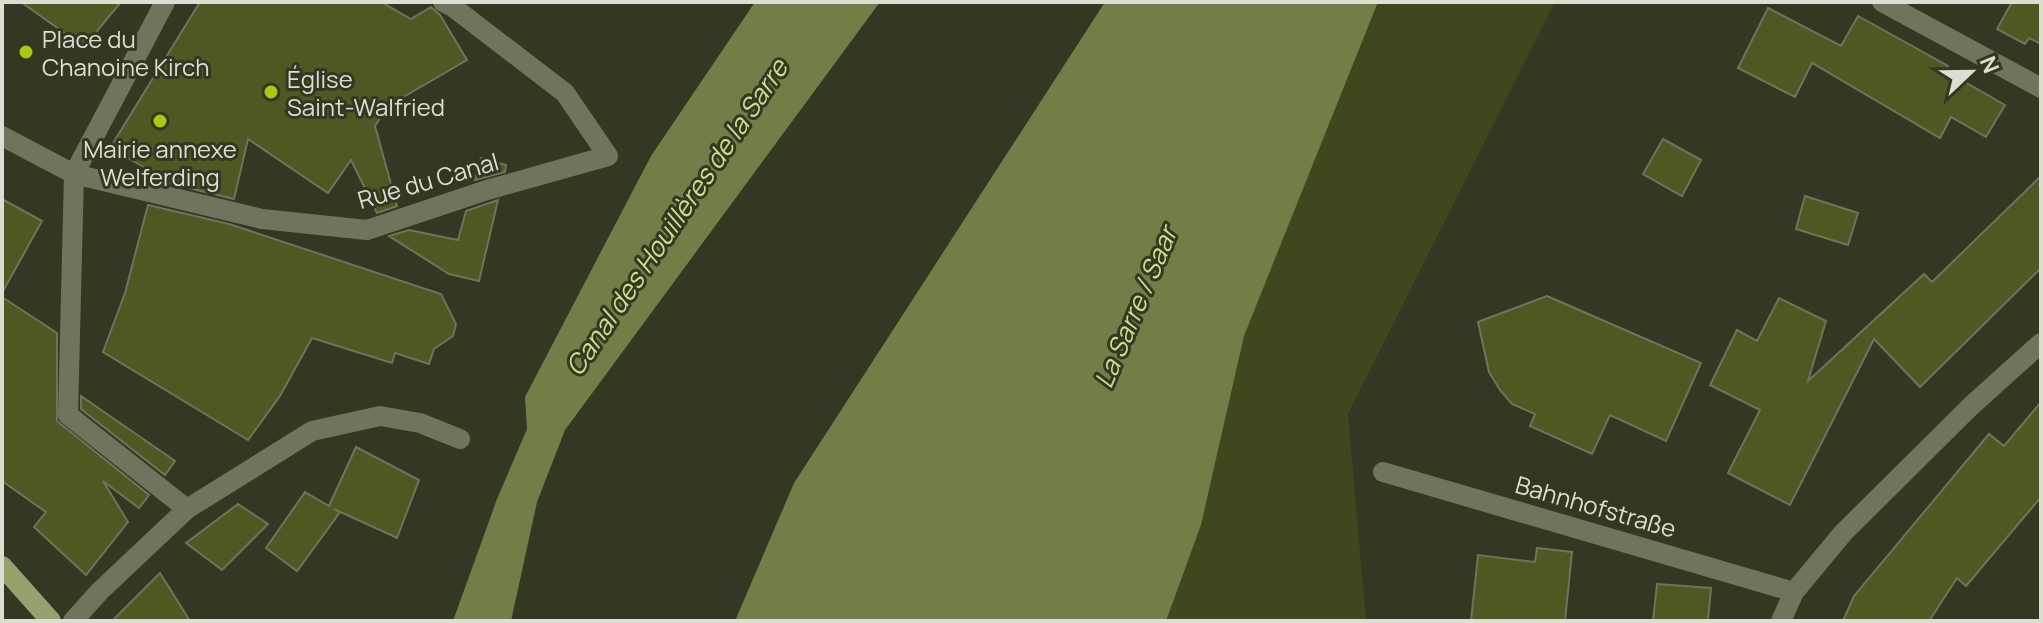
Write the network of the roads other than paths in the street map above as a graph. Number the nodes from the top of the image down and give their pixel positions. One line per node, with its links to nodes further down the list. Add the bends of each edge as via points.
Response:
1 (165, 2): 6 (street)
2 (443, 2): 6 (street, Rue du Canal, via 565,93 608,156 367,230 262,219)
3 (1882, 2): 4 (street)
4 (2041, 88)
5 (2, 136): 6 (street)
6 (74, 174): 10 (street, via 68,415)
7 (2041, 343): 12 (street, via 1843,533)
8 (460, 439): 10 (street, via 420,423 380,416 312,431)
9 (1383, 472): 12 (street, Bahnhofstraße)
10 (187, 509): 14 (street)
11 (2, 566): 13 (main road)
12 (1794, 592): 15 (street)
13 (51, 621)
14 (73, 621)
15 (1781, 621)

